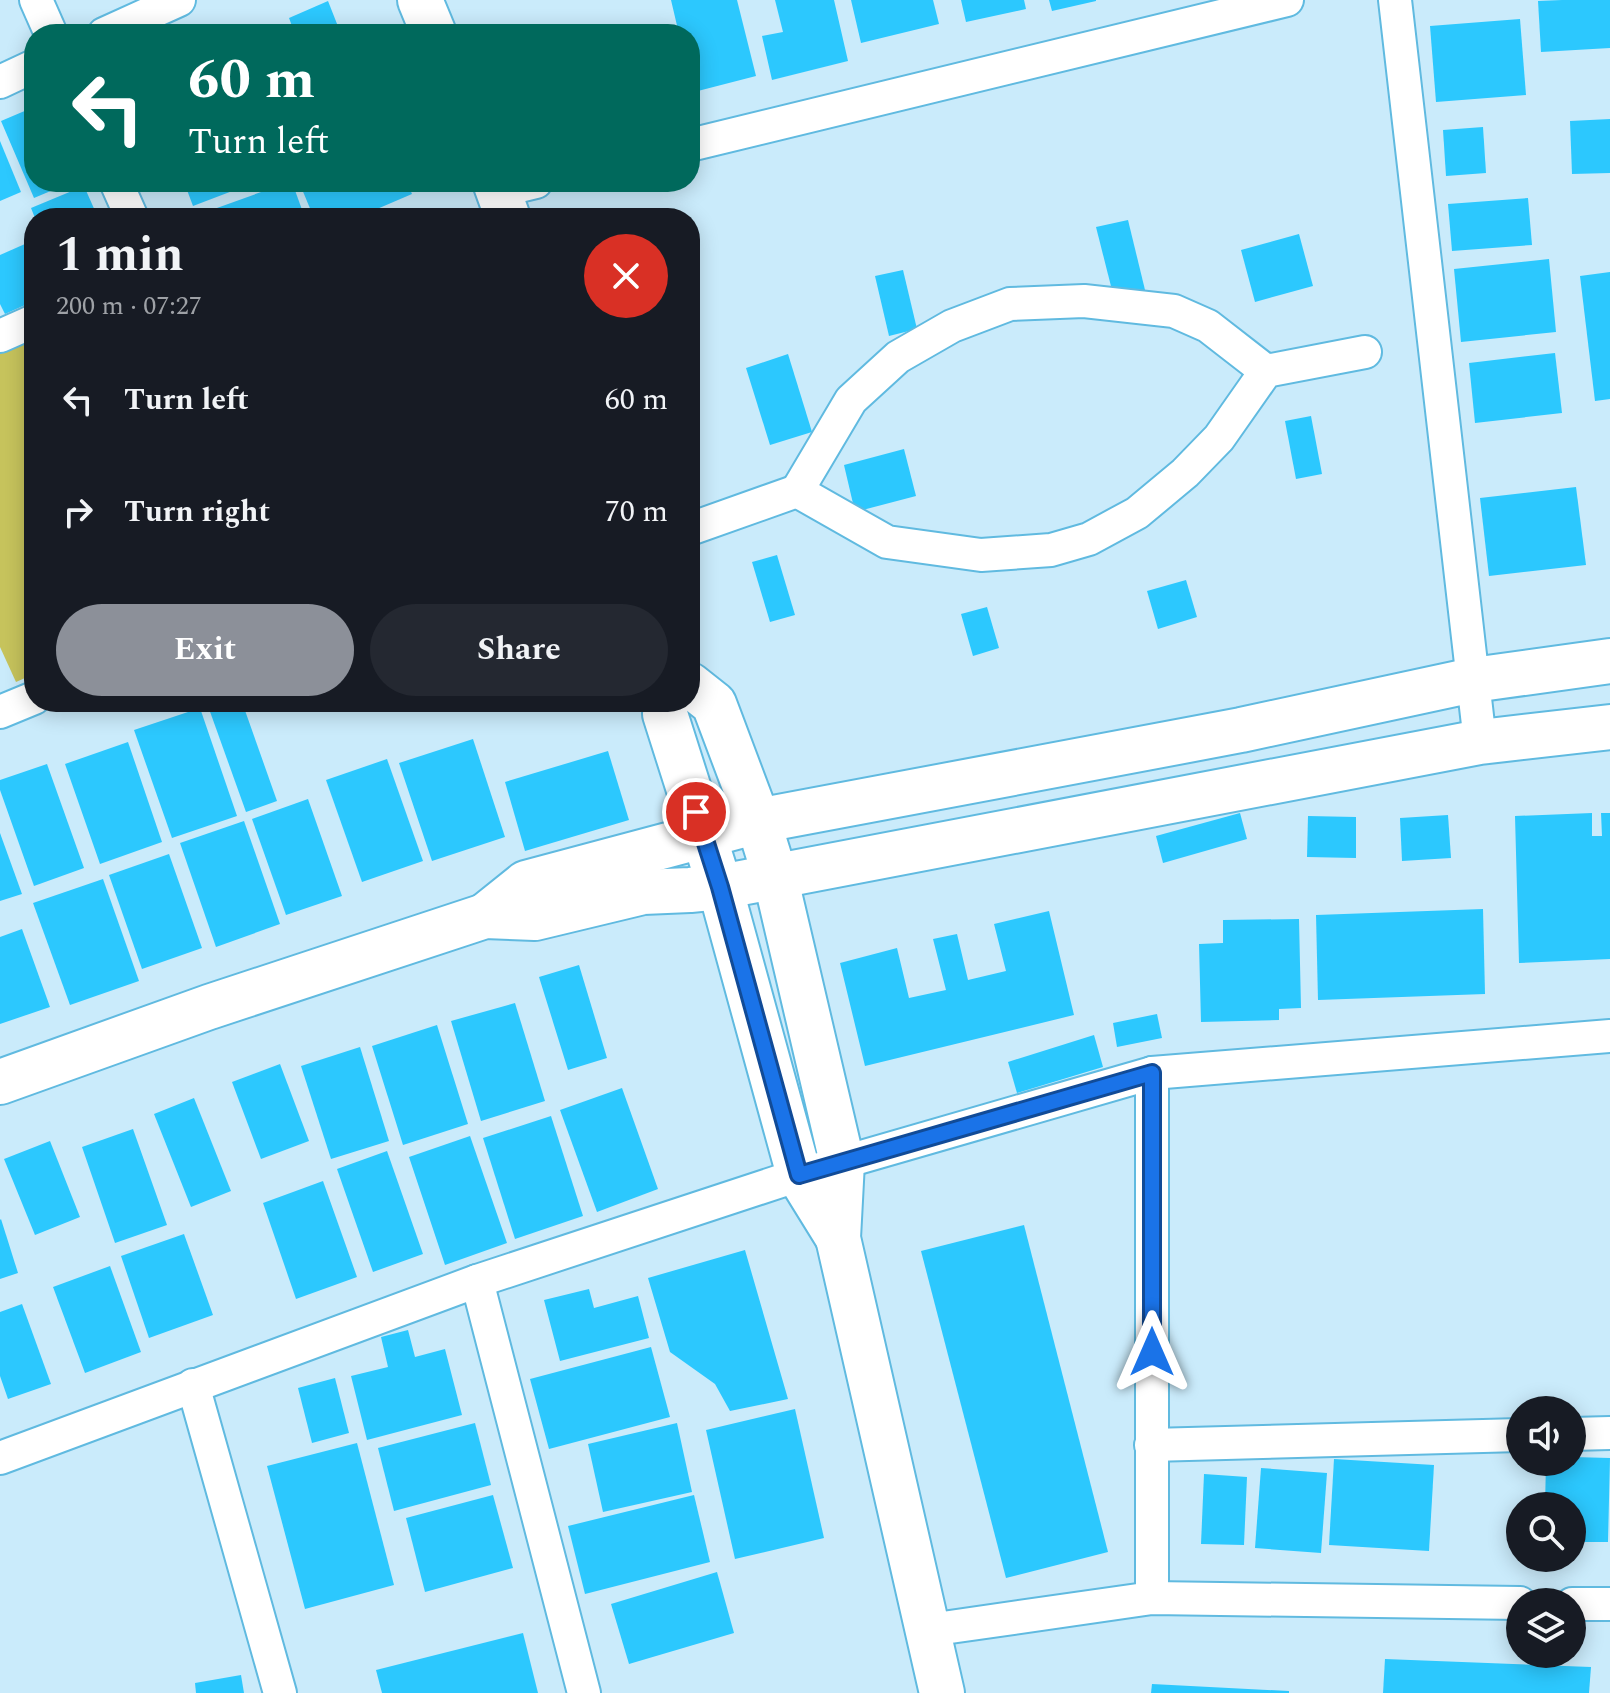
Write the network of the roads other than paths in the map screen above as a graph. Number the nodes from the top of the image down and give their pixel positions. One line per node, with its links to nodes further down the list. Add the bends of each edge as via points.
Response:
1 (36, 0): 6 (street)
2 (179, 0): 7 (street)
3 (420, 0): 8 (street)
4 (1287, 0): 11 (street)
5 (1395, 0): 19 (street)
6 (47, 24)
7 (126, 24)
8 (430, 24)
9 (24, 71): 10 (street)
10 (0, 82)
11 (700, 143)
12 (24, 325): 13 (street)
13 (0, 336)
14 (1365, 352): 15 (street)
15 (1266, 371): 16 (street, via 1219,438 1137,513 1089,539 1051,550 981,555 887,542); 16 (street, via 1208,326 1174,311 1084,301 1010,304 952,326 898,357 851,400)
16 (797, 491): 17 (street)
17 (700, 525)
18 (1610, 661): 19 (street)
19 (1473, 680): 25 (street); 26 (street, via 1226,733)
20 (700, 693): 26 (street, via 714,704)
21 (24, 702): 22 (street)
22 (0, 712)
23 (665, 712): 27 (street)
24 (1610, 727): 25 (street)
25 (1480, 742): 28 (street)
26 (758, 821): 27 (street); 28 (street)
27 (704, 836): 29 (street); 30 (street, via 526,883)
28 (775, 876): 29 (street); 34 (street)
29 (720, 887): 30 (street, via 643,892 535,918); 35 (street)
30 (485, 916): 33 (street)
31 (1610, 1036): 32 (street)
32 (1152, 1073): 34 (street); 42 (street)
33 (0, 1082)
34 (842, 1162): 35 (street); 36 (street)
35 (799, 1175): 36 (street); 37 (street)
36 (838, 1238): 48 (street)
37 (477, 1281): 38 (street); 50 (street)
38 (193, 1385): 43 (street); 49 (street)
39 (1610, 1433): 40 (street)
40 (1586, 1434)
41 (1506, 1435): 42 (street)
42 (1151, 1445): 44 (street)
43 (0, 1458)
44 (1152, 1598): 45 (street); 48 (street)
45 (1506, 1603)
46 (1586, 1604): 47 (street)
47 (1610, 1604)
48 (929, 1630): 51 (street)
49 (280, 1693)
50 (584, 1693)
51 (942, 1693)

